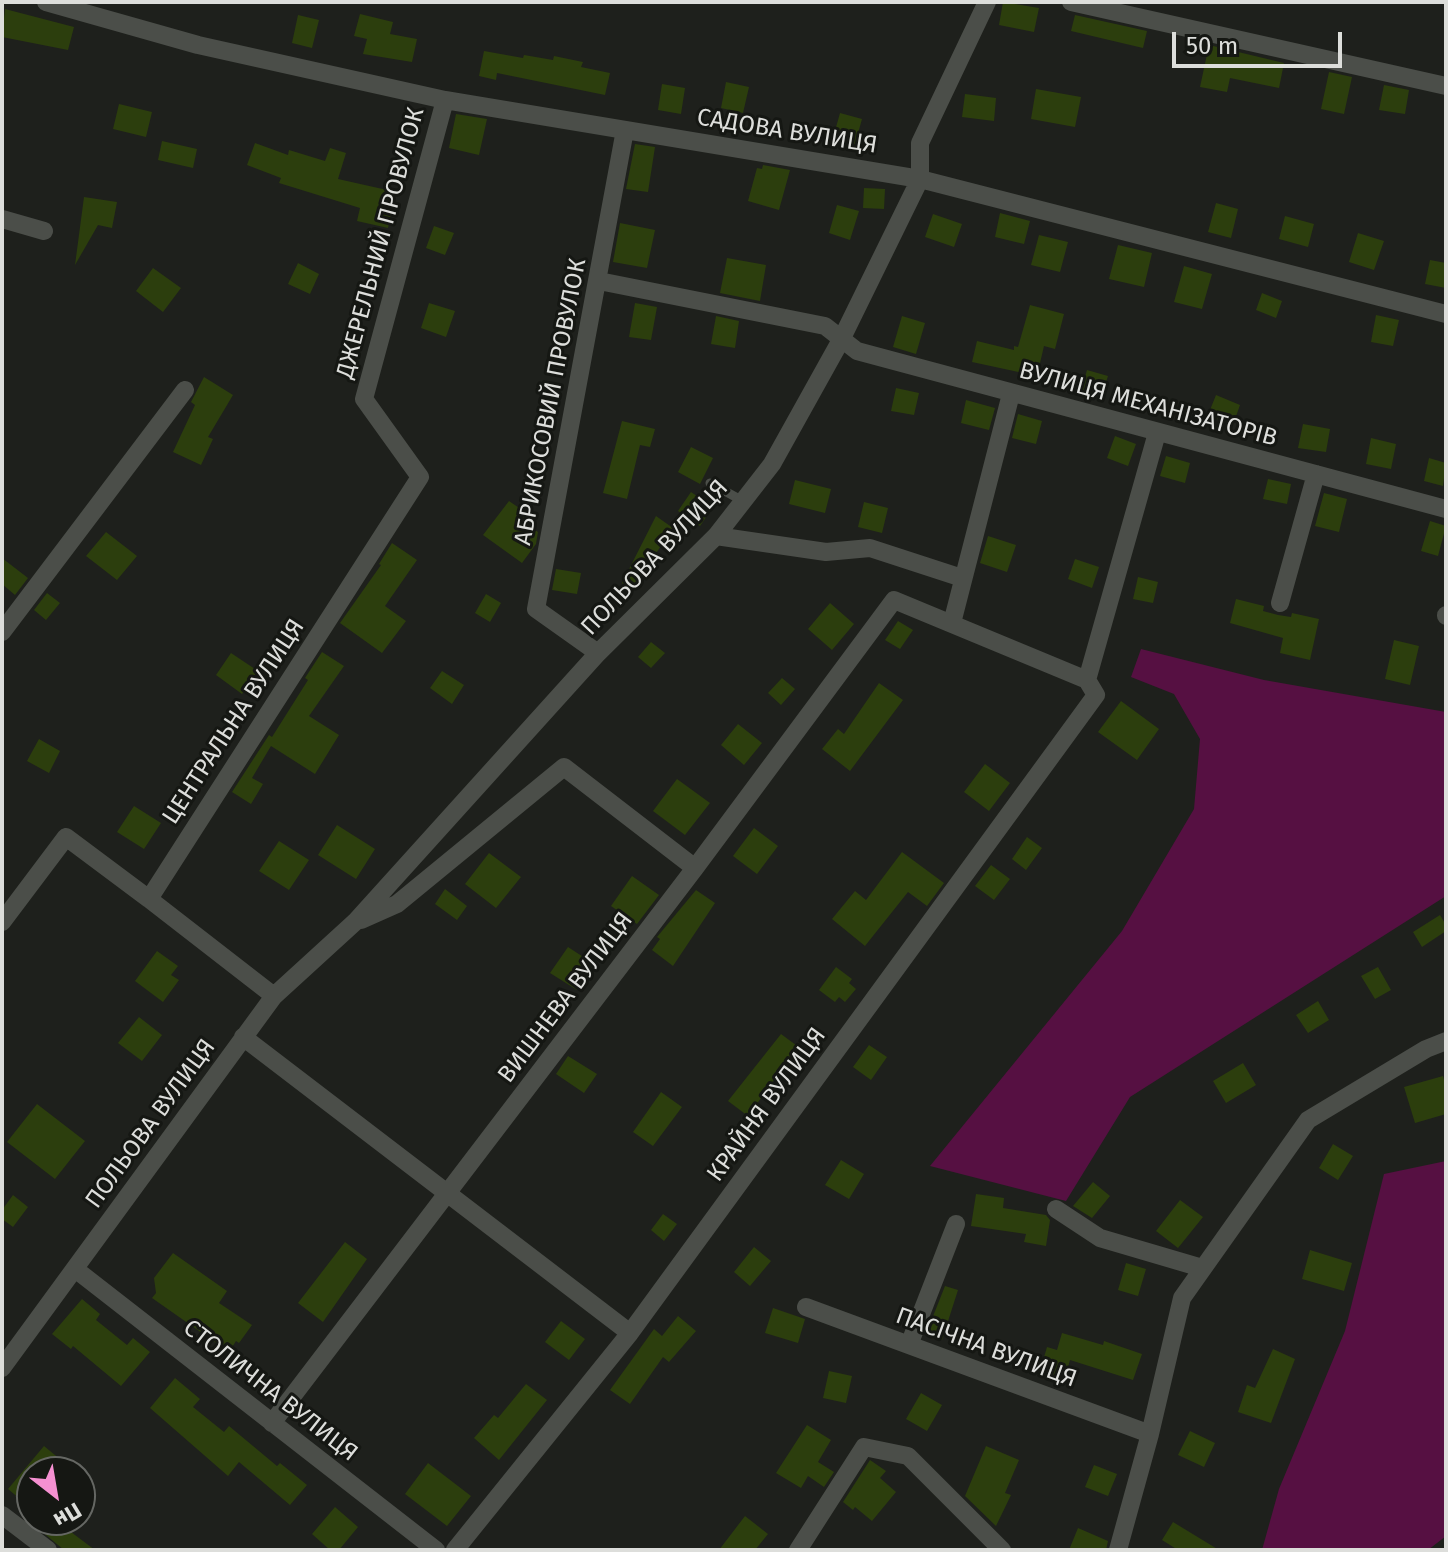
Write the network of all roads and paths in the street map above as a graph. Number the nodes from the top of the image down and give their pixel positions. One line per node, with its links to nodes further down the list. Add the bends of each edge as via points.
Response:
1 (46, 2): 5 (street, САДОВА ВУЛИЦЯ, via 198,45)
2 (987, 2): 7 (street, ПОЛЬОВА ВУЛИЦЯ, via 920,143)
3 (1071, 2): 4 (street)
4 (1446, 86)
5 (445, 100): 6 (street, САДОВА ВУЛИЦЯ); 15 (street, ДЖЕРЕЛЬНИЙ ПРОВУЛОК)
6 (625, 130): 7 (street, САДОВА ВУЛИЦЯ); 10 (street, АБРИКОСОВИЙ ПРОВУЛОК)
7 (920, 179): 11 (street, САДОВА ВУЛИЦЯ); 12 (street, ПОЛЬОВА ВУЛИЦЯ)
8 (2, 219): 9 (street)
9 (44, 231)
10 (599, 281): 12 (street, ВУЛИЦЯ МЕХАНІЗАТОРІВ, via 825,326); 26 (street, АБРИКОСОВИЙ ПРОВУЛОК, via 536,609)
11 (1446, 314)
12 (841, 340): 14 (street, ВУЛИЦЯ МЕХАНІЗАТОРІВ, via 857,351); 19 (street, ПОЛЬОВА ВУЛИЦЯ, via 772,464)
13 (185, 390): 25 (street)
14 (1011, 394): 16 (street, ВУЛИЦЯ МЕХАНІЗАТОРІВ); 24 (street)
15 (364, 399): 29 (street, ЦЕНТРАЛЬНА ВУЛИЦЯ, via 420,477)
16 (1157, 433): 17 (street, ВУЛИЦЯ МЕХАНІЗАТОРІВ); 27 (street)
17 (1316, 474): 20 (street, ВУЛИЦЯ МЕХАНІЗАТОРІВ); 23 (street)
18 (710, 483): 19 (lane)
19 (743, 501): 21 (street, ПОЛЬОВА ВУЛИЦЯ)
20 (1446, 509)
21 (716, 536): 22 (street, via 826,552 870,548); 26 (street, ПОЛЬОВА ВУЛИЦЯ)
22 (956, 576)
23 (1280, 603)
24 (952, 623): 27 (street); 28 (street, ВИШНЕВА ВУЛИЦЯ, via 894,600)
25 (2, 632)
26 (598, 653): 31 (street, ПОЛЬОВА ВУЛИЦЯ)
27 (1087, 680): 41 (street, КРАЙНЯ ВУЛИЦЯ, via 1096,695)
28 (695, 868): 31 (street, ПОЛЬОВА ВУЛИЦЯ, via 564,767 397,904); 35 (street, ВИШНЕВА ВУЛИЦЯ)
29 (149, 899): 30 (street, via 66,837); 32 (street)
30 (2, 922)
31 (355, 922): 32 (street, ПОЛЬОВА ВУЛИЦЯ)
32 (274, 996): 33 (street, ПОЛЬОВА ВУЛИЦЯ)
33 (243, 1037): 35 (street); 39 (street, ПОЛЬОВА ВУЛИЦЯ)
34 (1446, 1041): 38 (street, via 1308,1120)
35 (448, 1192): 41 (street); 44 (street, ВИШНЕВА ВУЛИЦЯ)
36 (1056, 1209): 38 (street, via 1100,1238)
37 (956, 1224): 42 (street)
38 (1202, 1268): 45 (street, via 1182,1298)
39 (75, 1269): 43 (street, ПОЛЬОВА ВУЛИЦЯ); 44 (street, СТОЛИЧНА ВУЛИЦЯ)
40 (806, 1307): 42 (street, ПАСІЧНА ВУЛИЦЯ)
41 (630, 1333): 49 (street, КРАЙНЯ ВУЛИЦЯ)
42 (909, 1345): 45 (street, ПАСІЧНА ВУЛИЦЯ)
43 (2, 1368)
44 (272, 1423): 48 (street, СТОЛИЧНА ВУЛИЦЯ)
45 (1150, 1434): 52 (street)
46 (2, 1515): 47 (street)
47 (48, 1550)
48 (436, 1550)
49 (455, 1550)
50 (798, 1550): 51 (street, via 864,1447 908,1456)
51 (1002, 1550)
52 (1118, 1550)

